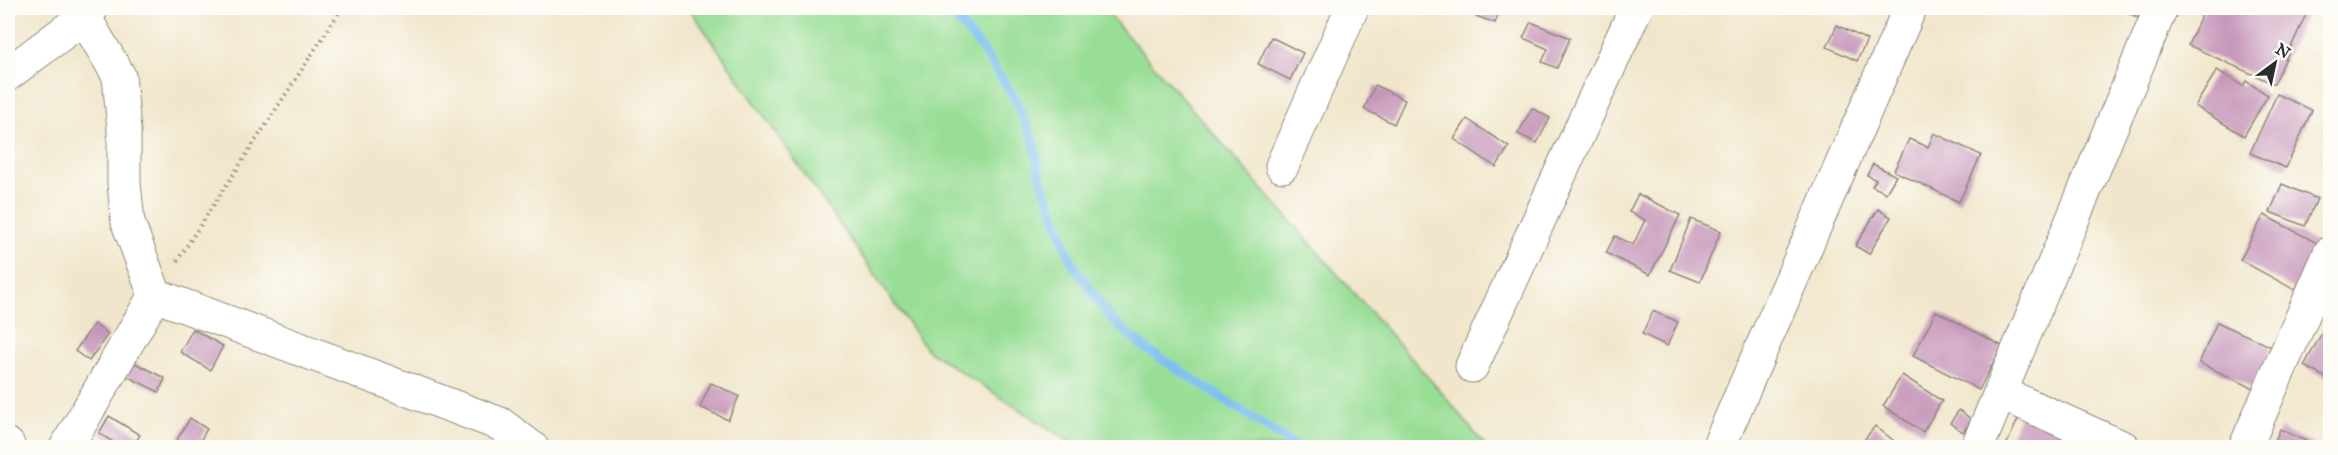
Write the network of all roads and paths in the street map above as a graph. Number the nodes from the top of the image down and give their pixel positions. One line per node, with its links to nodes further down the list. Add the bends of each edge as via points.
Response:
1 (342, 8): 10 (path)
2 (1352, 8): 8 (street)
3 (1636, 8): 11 (street)
4 (1910, 8): 16 (street)
5 (2161, 8): 12 (street)
6 (88, 12): 7 (street); 10 (street, via 119,76 128,223)
7 (8, 74)
8 (1282, 166)
9 (2331, 252): 19 (street)
10 (155, 295): 13 (street); 14 (street)
11 (1472, 366)
12 (2001, 393): 17 (street); 18 (street)
13 (497, 435): 15 (street)
14 (66, 447)
15 (532, 447)
16 (1718, 447)
17 (1977, 447)
18 (2124, 447)
19 (2245, 447)

